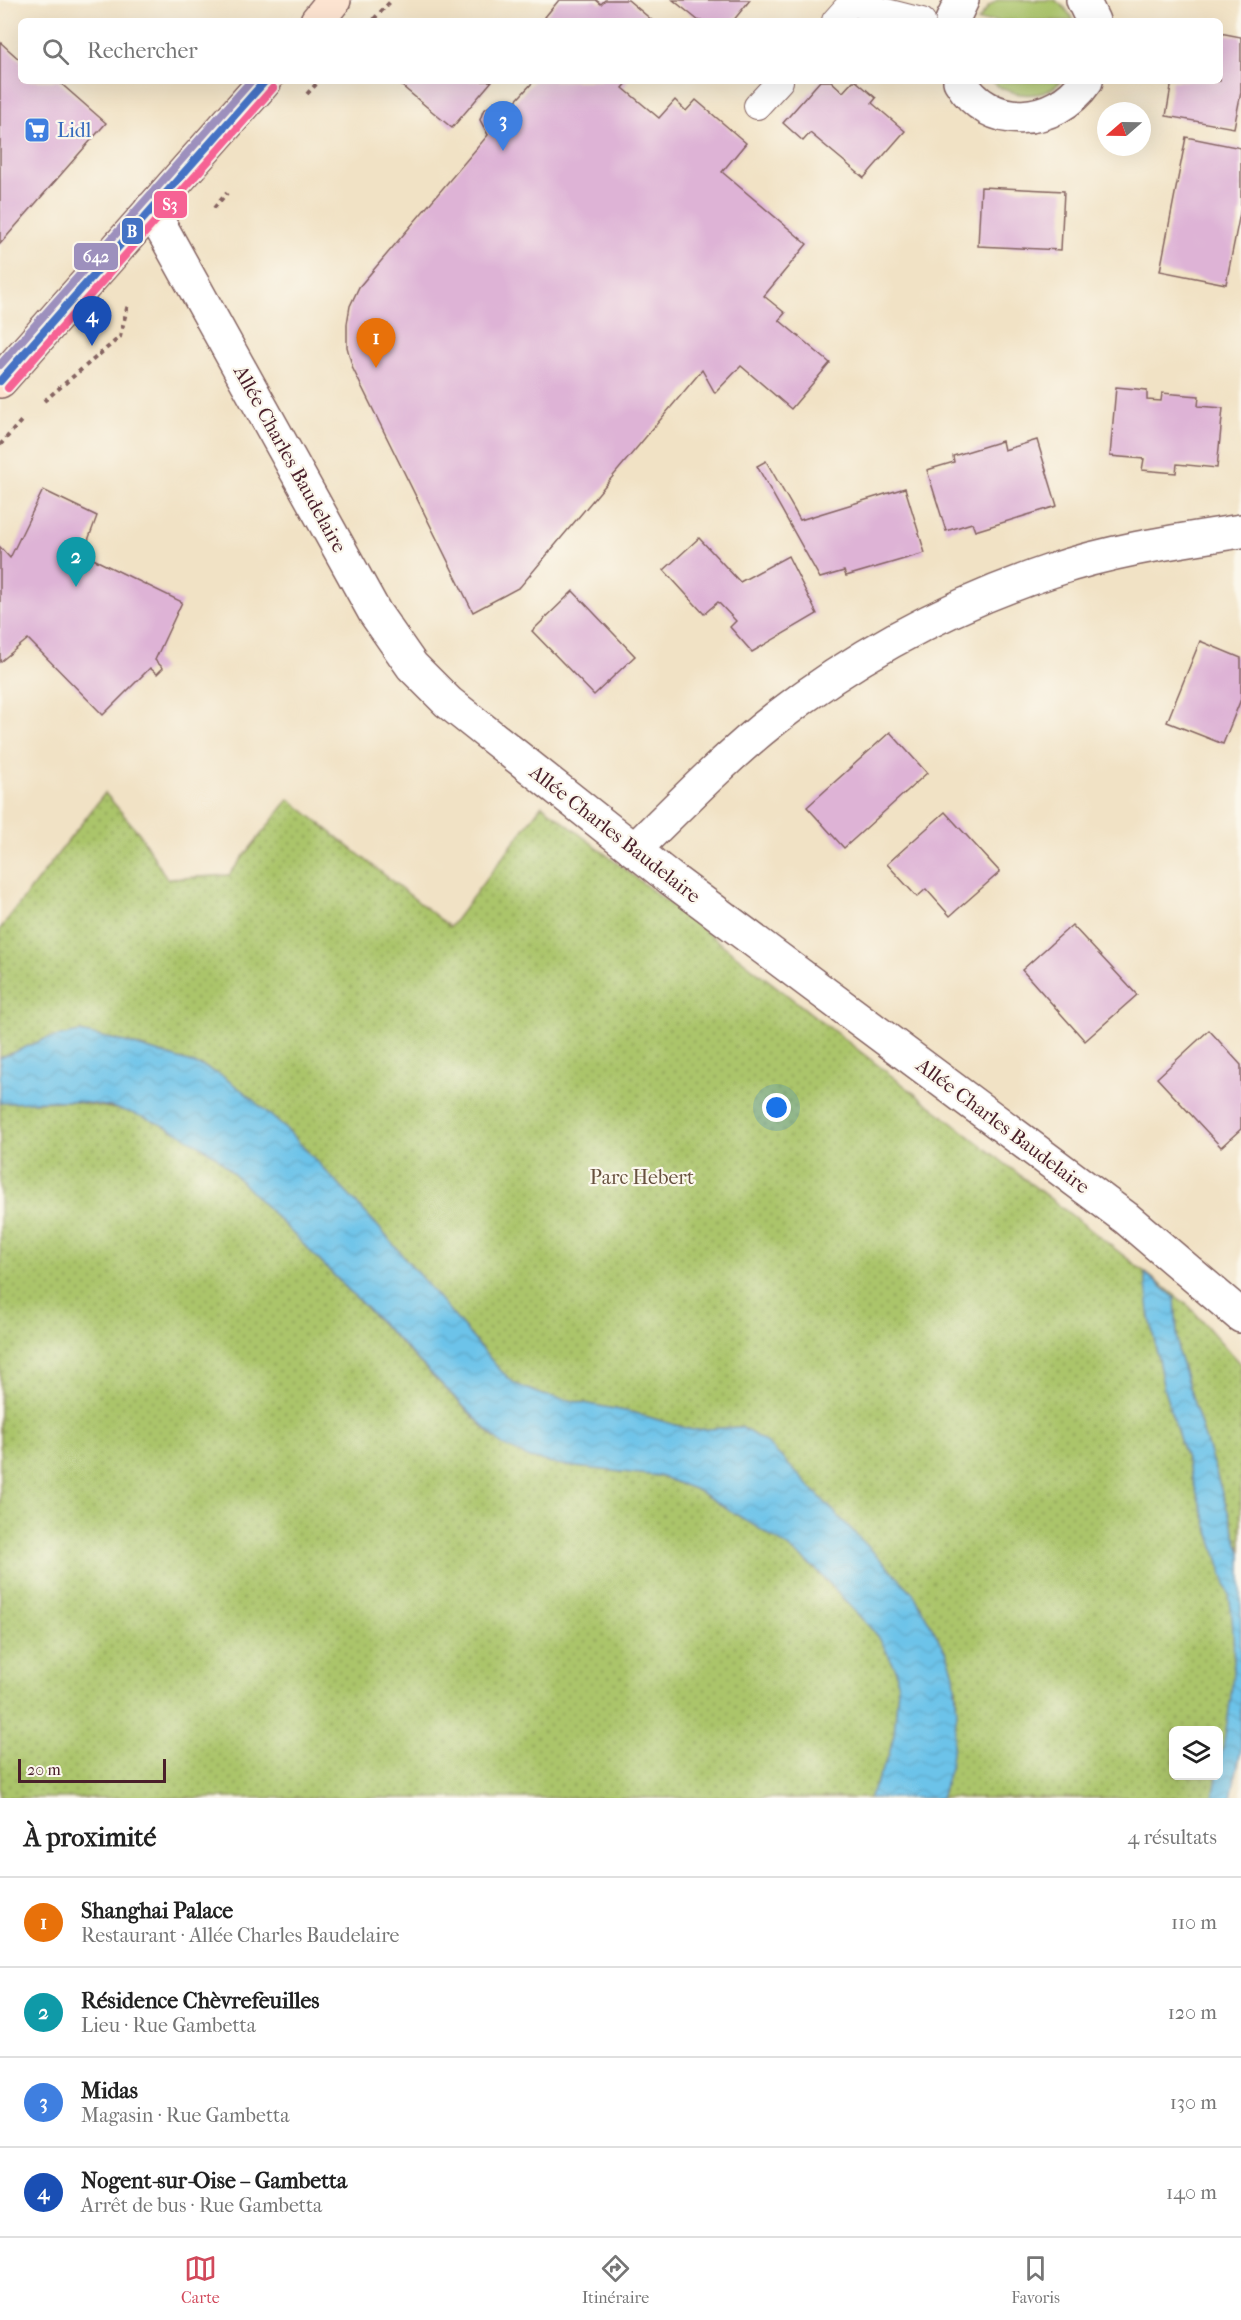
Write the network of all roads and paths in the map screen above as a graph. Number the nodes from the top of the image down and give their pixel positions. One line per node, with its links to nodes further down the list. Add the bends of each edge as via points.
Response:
1 (334, 0): 5 (main road)
2 (392, 0): 6 (path)
3 (962, 0): 9 (street)
4 (1083, 0): 10 (street)
5 (319, 18)
6 (376, 18)
7 (838, 18): 8 (lane, via 851,3)
8 (909, 18)
9 (953, 18)
10 (1092, 18)
11 (261, 84): 16 (main road)
12 (777, 84): 15 (lane)
13 (962, 84): 14 (street, via 984,106 1004,115 1027,117 1062,106)
14 (1084, 84)
15 (757, 106)
16 (151, 208): 17 (main road); 19 (street, Allée Charles Baudelaire, via 393,642 448,702)
17 (0, 381)
18 (1241, 531): 19 (street, via 1156,544 1071,565 1005,588 933,620 851,666 777,717)
19 (634, 850): 20 (street, Allée Charles Baudelaire, via 1126,1218)
20 (1241, 1316)

